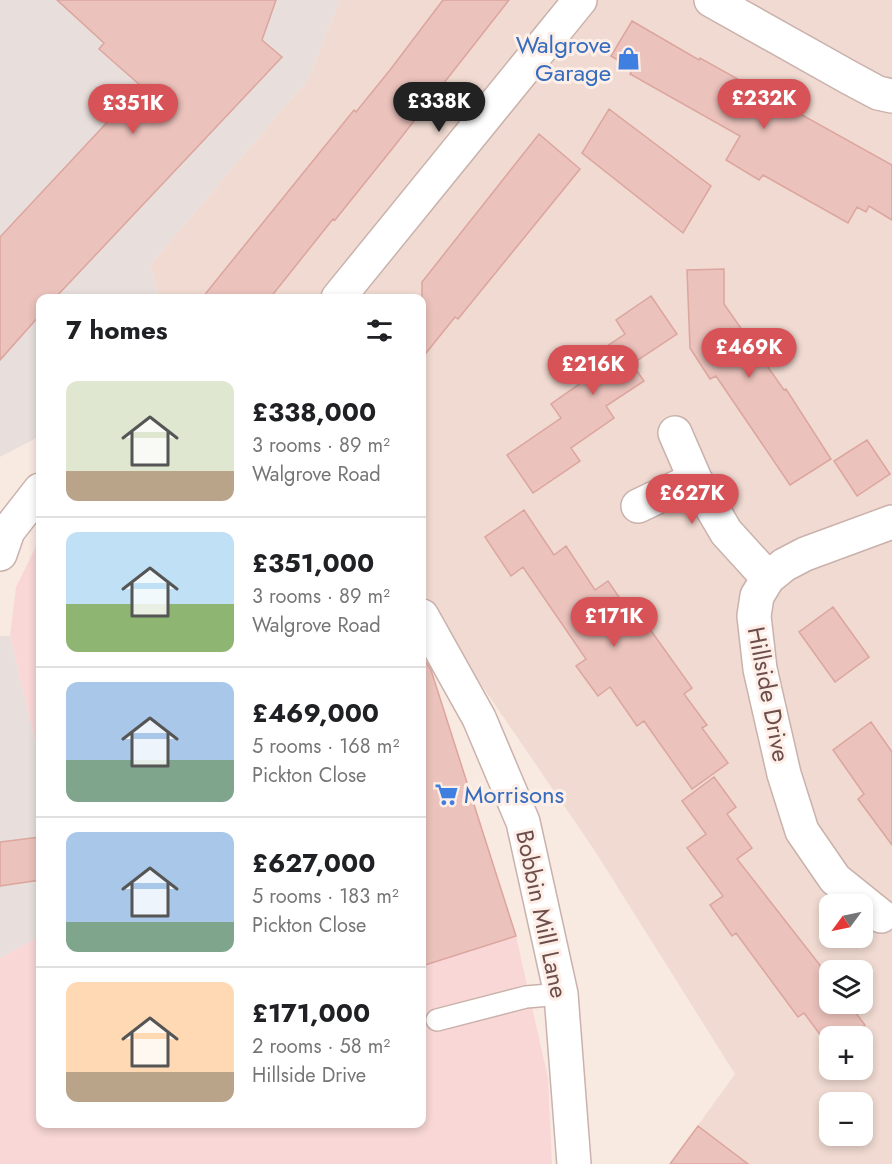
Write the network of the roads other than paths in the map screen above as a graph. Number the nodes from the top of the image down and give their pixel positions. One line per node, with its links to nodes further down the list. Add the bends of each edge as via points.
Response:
1 (580, 0): 4 (street)
2 (711, 0): 3 (street, via 878,93)
3 (892, 96)
4 (341, 294)
5 (675, 433): 6 (street)
6 (695, 479): 8 (street); 11 (street, via 726,532)
7 (36, 495): 10 (street, via 8,531)
8 (638, 506)
9 (892, 522): 11 (street, Hillside Drive, via 805,554)
10 (0, 554)
11 (768, 578): 13 (street, Hillside Drive, via 757,596 754,616 760,669 784,774 802,831 834,879)
12 (426, 623): 14 (street, Bobbin Mill Lane, via 479,718 523,822)
13 (880, 916)
14 (561, 994): 15 (lane, via 526,997); 16 (street, Bobbin Mill Lane)
15 (437, 1020)
16 (574, 1164)

